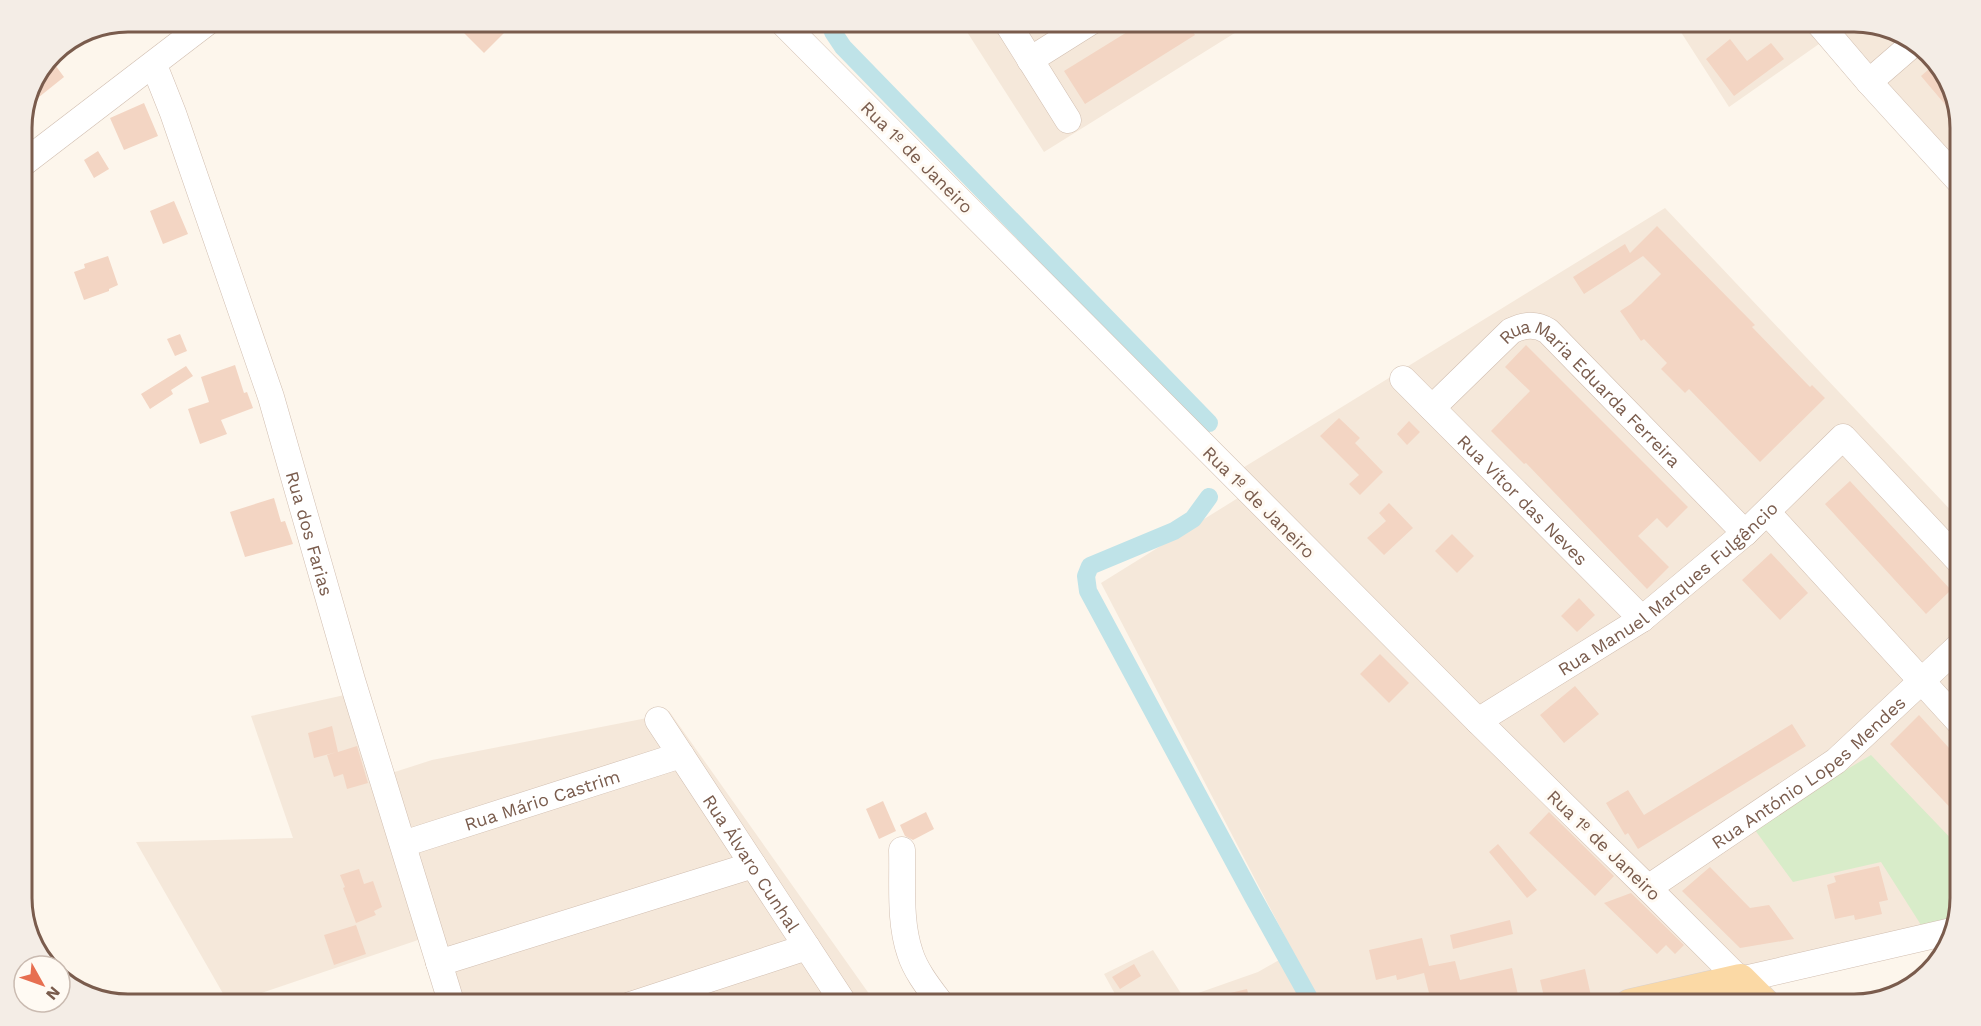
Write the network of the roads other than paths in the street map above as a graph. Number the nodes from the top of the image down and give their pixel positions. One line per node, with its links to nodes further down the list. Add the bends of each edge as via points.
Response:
1 (195, 32): 8 (street)
2 (792, 32): 23 (street, Rua 1º de Janeiro)
3 (1013, 32): 7 (street)
4 (1075, 32): 7 (street)
5 (1826, 32): 9 (street)
6 (1908, 49): 9 (street)
7 (1030, 60): 10 (street)
8 (154, 64): 11 (street); 25 (street, Rua dos Farias, via 271,397)
9 (1869, 82): 12 (street)
10 (1068, 120)
11 (32, 157)
12 (1949, 170)
13 (1403, 379): 14 (street, Rua Vítor das Neves)
14 (1432, 408): 16 (street, Rua Maria Eduarda Ferreira, via 1511,331 1520,326 1541,327); 18 (street, Rua Vítor das Neves)
15 (1767, 512): 16 (street, Rua Manuel Marques Fulgêncio); 17 (street, Rua Manuel Marques Fulgêncio, via 1843,437); 20 (street)
16 (1745, 533): 18 (street, Rua Manuel Marques Fulgêncio)
17 (1950, 551)
18 (1642, 619): 23 (street, Rua Manuel Marques Fulgêncio)
19 (1950, 655): 20 (street, Rua António Lopes Mendes)
20 (1922, 682): 21 (street); 28 (street, Rua António Lopes Mendes, via 1836,761)
21 (1950, 712)
22 (658, 720): 24 (street, Rua Álvaro Cunhal)
23 (1478, 722): 28 (street, Rua 1º de Janeiro)
24 (681, 755): 25 (street, Rua Mário Castrim); 27 (street, Rua Álvaro Cunhal)
25 (403, 844): 31 (street, Rua dos Farias)
26 (902, 850): 36 (street, via 904,930 914,963)
27 (753, 865): 30 (street, Rua Álvaro Cunhal); 31 (street)
28 (1648, 888): 32 (street, Rua 1º de Janeiro)
29 (1943, 933): 32 (street)
30 (807, 947): 34 (street); 35 (street, Rua Álvaro Cunhal)
31 (439, 963): 33 (street, Rua dos Farias)
32 (1740, 980): 37 (main road); 38 (main road)
33 (449, 994)
34 (664, 994)
35 (838, 994)
36 (935, 994)
37 (1678, 994)
38 (1754, 994)

